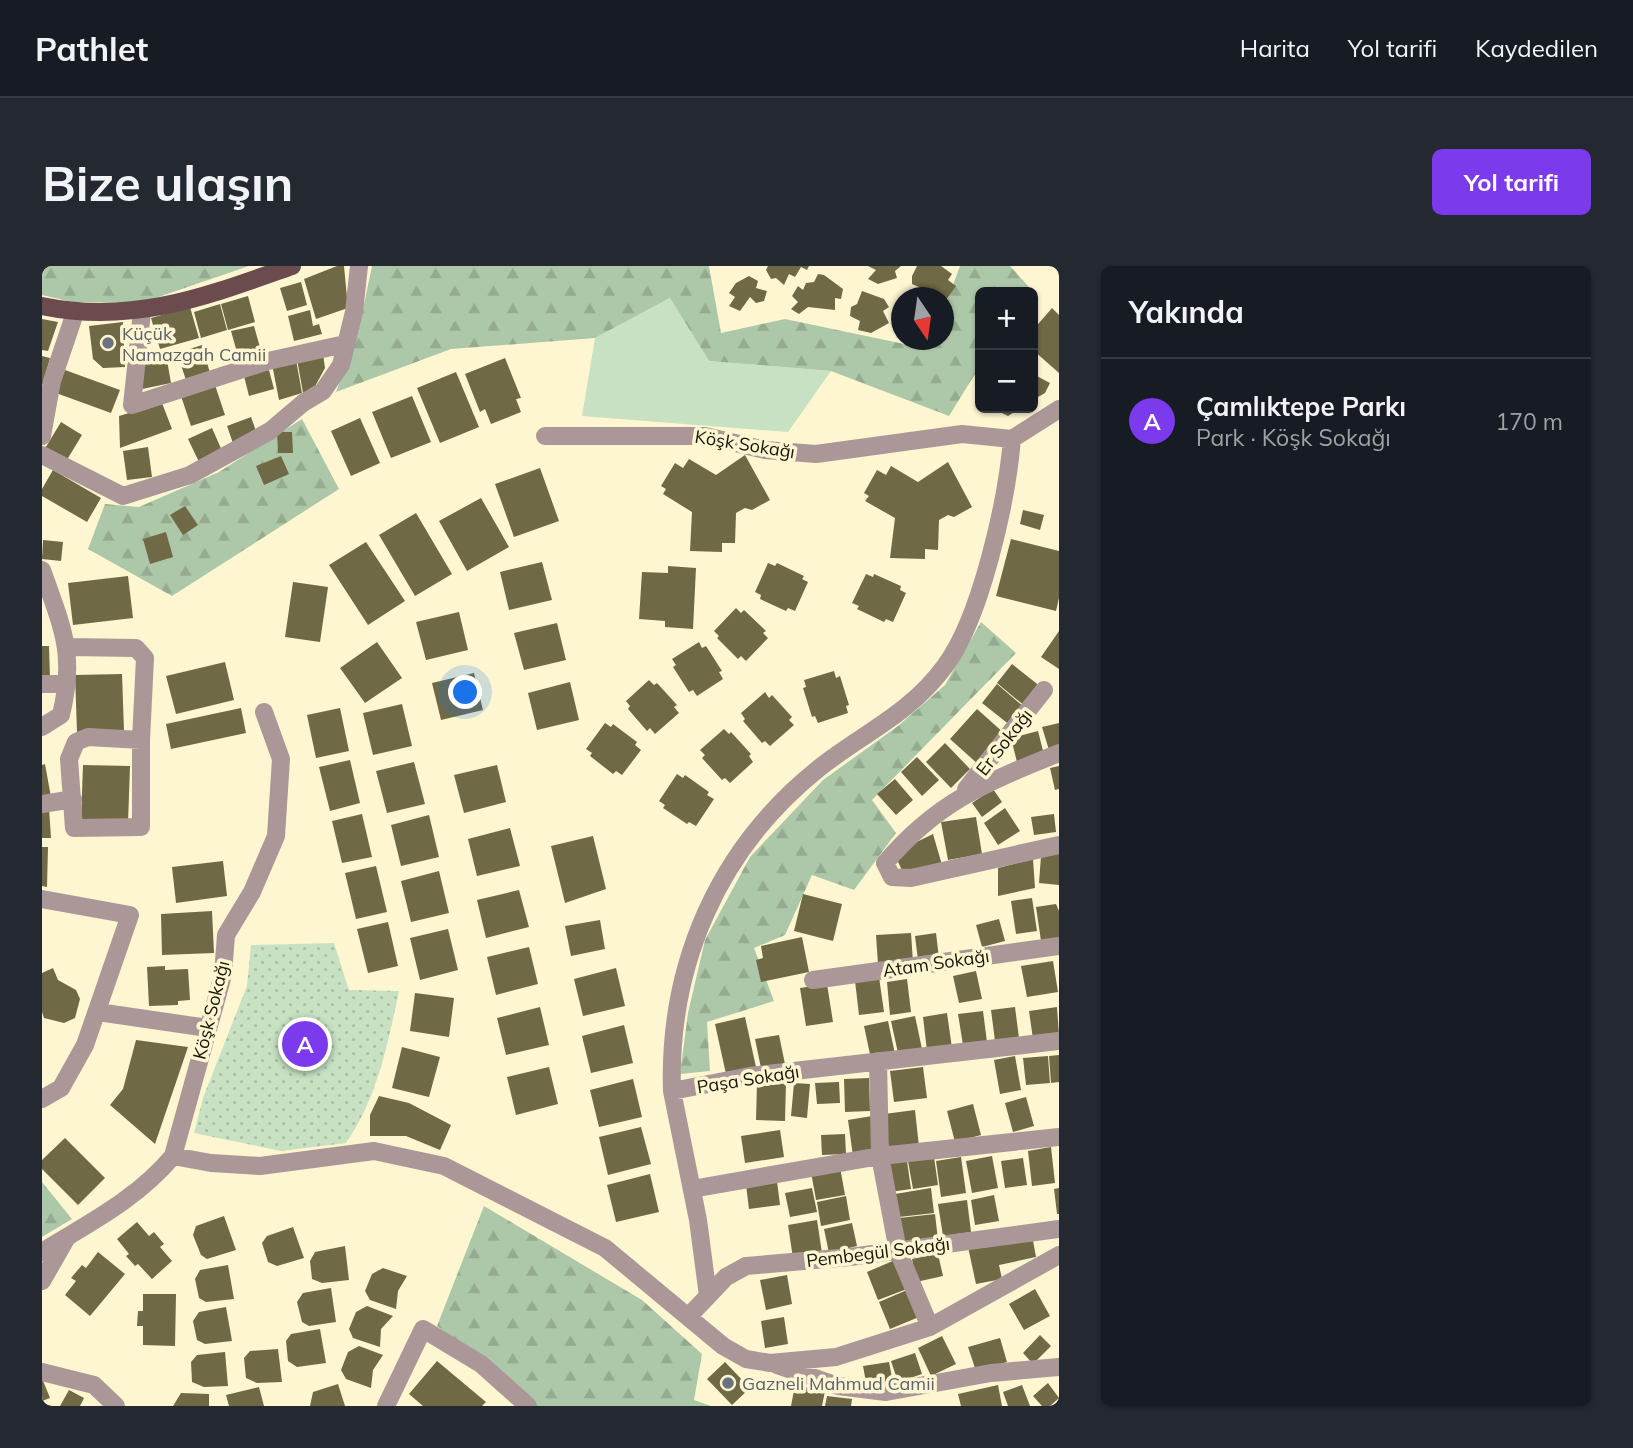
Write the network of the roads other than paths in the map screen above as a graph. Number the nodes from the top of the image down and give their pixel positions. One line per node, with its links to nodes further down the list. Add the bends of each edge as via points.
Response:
1 (292, 266): 4 (main road)
2 (359, 266): 6 (street)
3 (42, 306): 5 (main road)
4 (142, 312): 5 (main road); 6 (street, via 132,405 268,361)
5 (75, 313): 8 (street, via 52,381)
6 (345, 344): 11 (street, via 341,365 323,391 270,431 190,475 123,496)
7 (1059, 409): 10 (street)
8 (42, 436)
9 (545, 436): 10 (street, Köşk Sokağı, via 705,436 765,450 816,454 962,434)
10 (1012, 439): 33 (street, via 1009,471 978,596 970,622 946,665 904,711 797,788 743,849 705,911 684,974 673,1044)
11 (42, 455)
12 (42, 570): 13 (street)
13 (47, 596): 14 (street)
14 (68, 648): 16 (street); 20 (street, via 136,648 145,658)
15 (42, 684): 16 (street)
16 (67, 684): 19 (street, via 61,715)
17 (1044, 690): 22 (street, Er Sokağı)
18 (264, 712): 30 (street, Köşk Sokağı, via 281,759 276,836 252,892 226,935 223,975)
19 (42, 727)
20 (141, 740): 23 (street, via 88,737 76,742 69,759); 23 (street, via 141,827 74,828)
21 (1059, 753): 22 (street)
22 (963, 794): 25 (street, via 892,854 885,863 892,877 911,878)
23 (73, 799): 24 (street)
24 (42, 804)
25 (1059, 845)
26 (42, 900): 29 (street, via 130,915)
27 (1059, 946): 28 (street, Atam Sokağı)
28 (813, 980)
29 (98, 1012): 30 (street); 34 (street, via 61,1088)
30 (208, 1028): 36 (street, Köşk Sokağı)
31 (1059, 1041): 32 (street, Paşa Sokağı)
32 (878, 1061): 33 (street, Paşa Sokağı, via 750,1076); 37 (street)
33 (672, 1091): 38 (street, Paşa Sokağı)
34 (42, 1099)
35 (1059, 1137): 37 (street)
36 (173, 1156): 40 (street, Köşk Sokağı, via 119,1206); 46 (street, via 260,1166 374,1151 444,1166 605,1248)
37 (880, 1156): 38 (street); 41 (street)
38 (692, 1189): 45 (street, Paşa Sokağı)
39 (1059, 1229): 41 (street, Pembegül Sokağı)
40 (68, 1236): 42 (street, Köşk Sokağı); 44 (street)
41 (898, 1251): 45 (street, Pembegül Sokağı, via 746,1266 726,1277); 47 (street)
42 (42, 1252)
43 (1059, 1255): 47 (street)
44 (42, 1282)
45 (708, 1296): 46 (street)
46 (688, 1317): 48 (street, via 746,1359)
47 (930, 1327): 48 (street, via 836,1357)
48 (771, 1363): 49 (street, via 838,1386 886,1392 991,1373)
49 (1059, 1367)
50 (42, 1372): 51 (street, via 94,1385)
51 (116, 1406)
52 (386, 1406): 53 (street, via 422,1329 481,1364)
53 (528, 1406)

